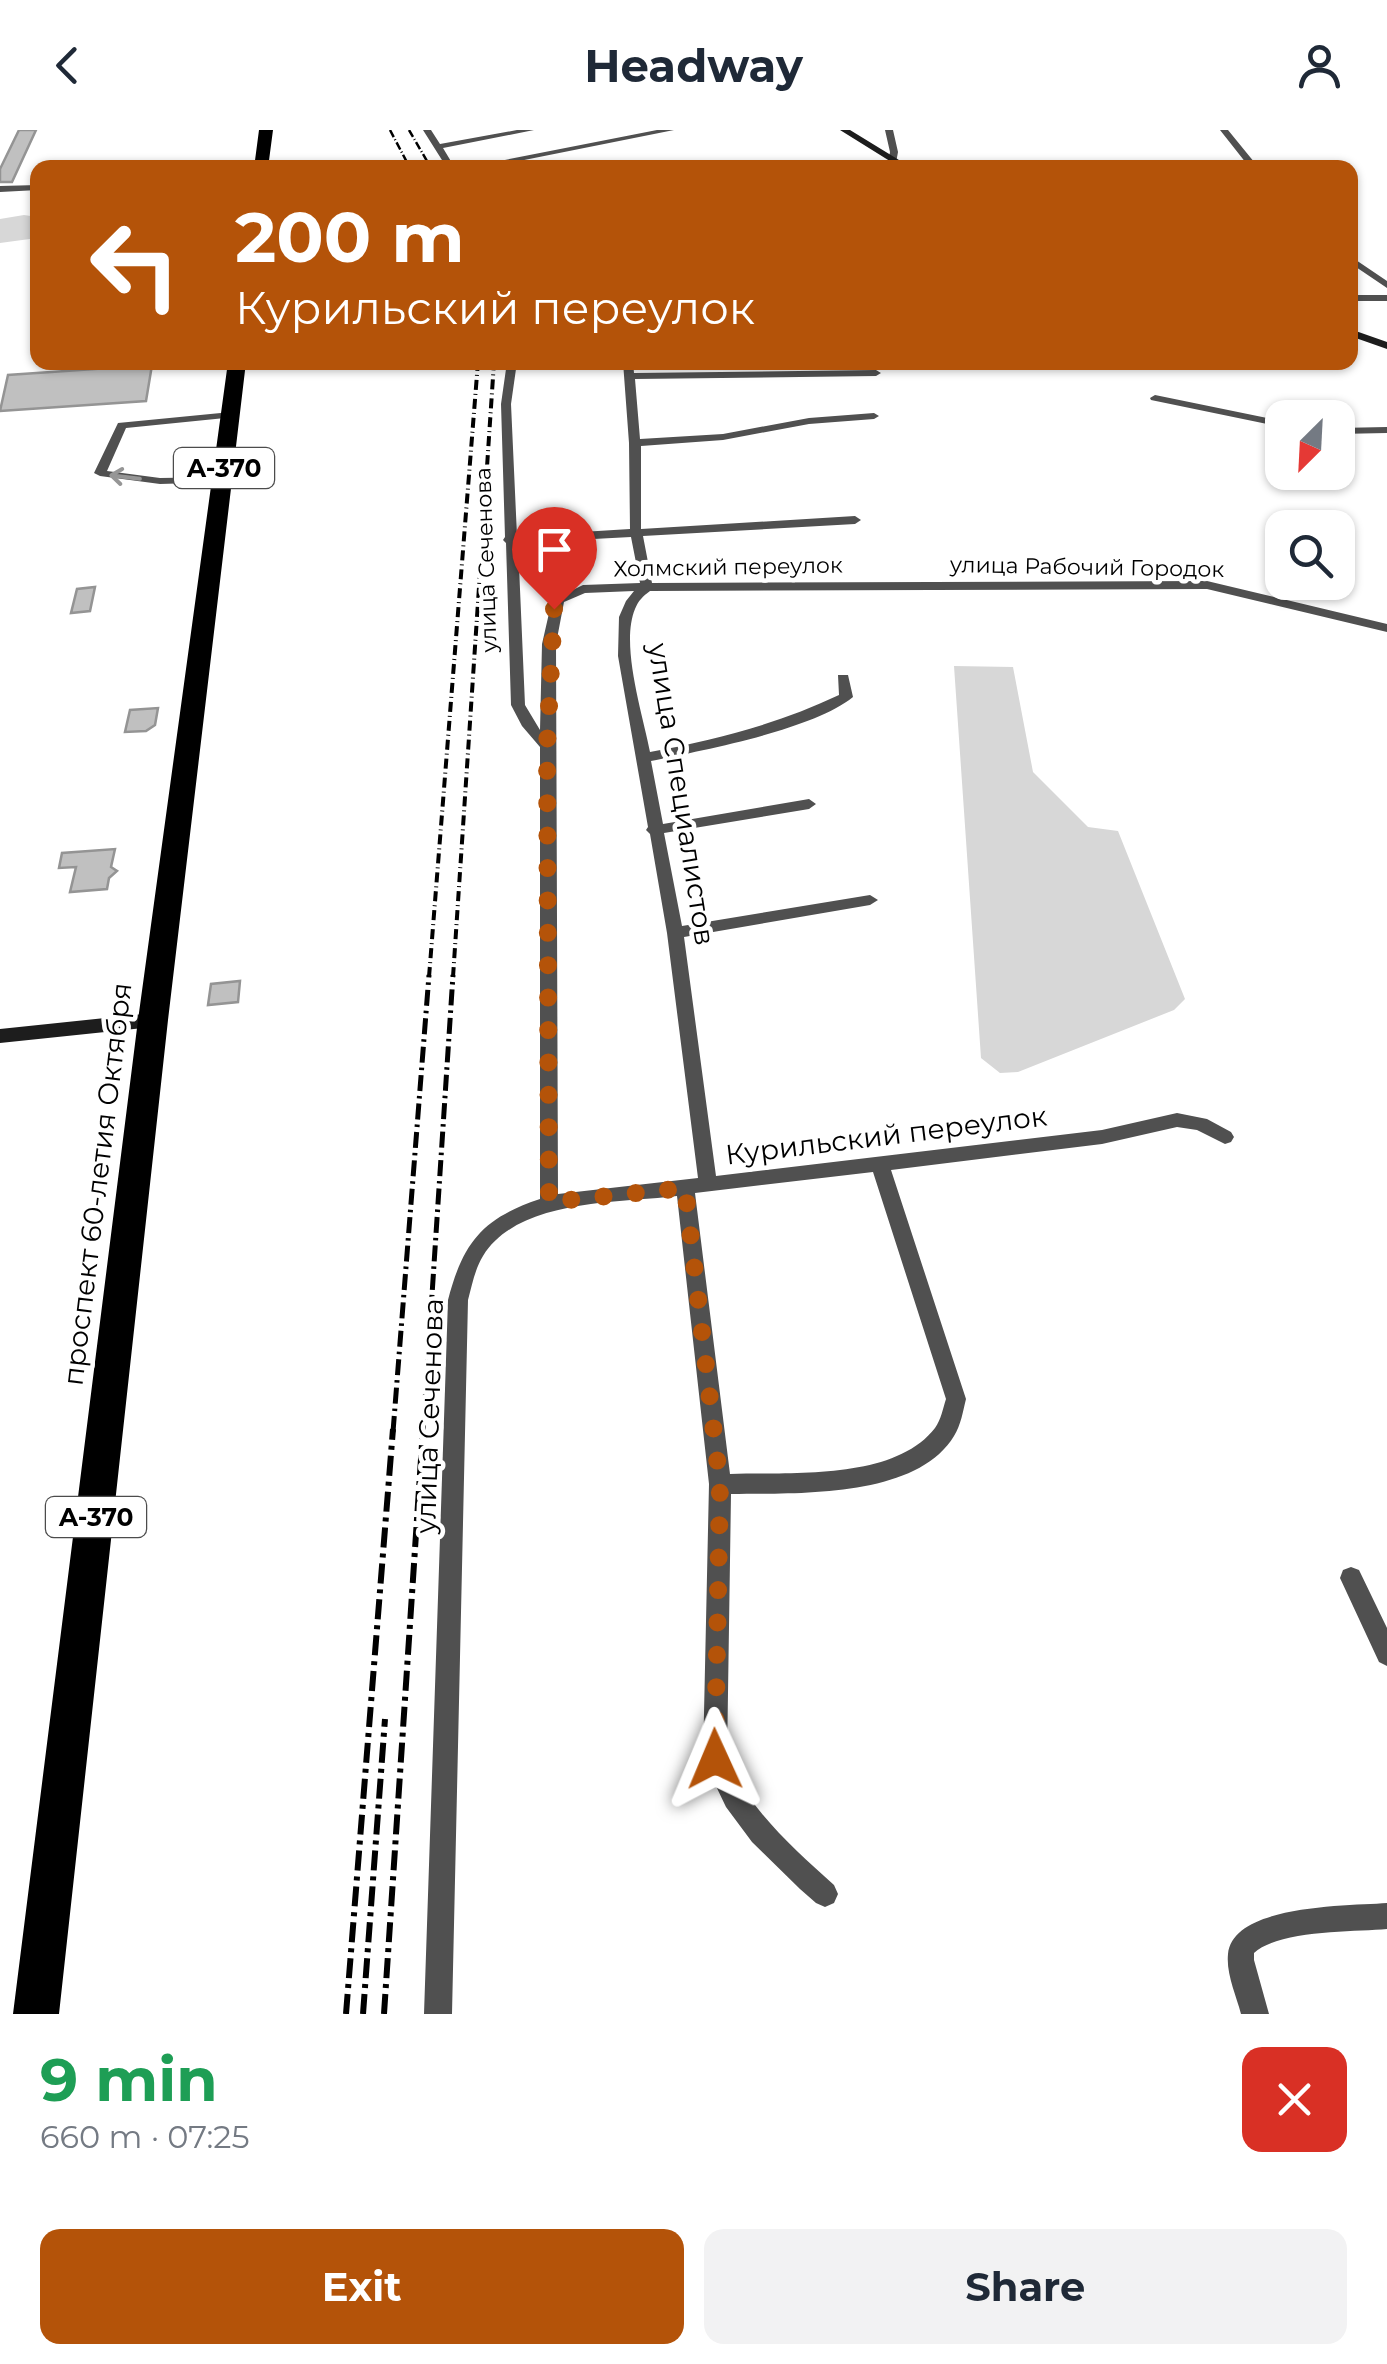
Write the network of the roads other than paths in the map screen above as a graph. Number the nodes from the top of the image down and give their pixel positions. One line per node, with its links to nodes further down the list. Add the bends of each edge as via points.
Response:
1 (266, 130): 9 (highway)
2 (427, 130): 8 (street)
3 (530, 130): 8 (street)
4 (670, 130): 11 (street)
5 (890, 130): 13 (street)
6 (1224, 130): 15 (street)
7 (839, 131): 12 (main road); 14 (main road)
8 (437, 147): 10 (street)
9 (262, 160)
10 (445, 160)
11 (511, 160)
12 (881, 160)
13 (892, 160)
14 (893, 160)
15 (1248, 160)
16 (30, 187): 17 (street)
17 (0, 189)
18 (1358, 265): 19 (street)
19 (1387, 285)
20 (1358, 298): 21 (street)
21 (1387, 298)
22 (1358, 327): 24 (main road)
23 (1358, 335): 25 (main road)
24 (1387, 337)
25 (1387, 346)
26 (236, 370): 32 (highway, проспект 60-летия Октября / А-370)
27 (511, 370): 41 (street, улица Сеченова)
28 (628, 370): 37 (street)
29 (690, 370): 30 (street)
30 (876, 373)
31 (1155, 398): 34 (street)
32 (231, 415): 38 (highway, проспект 60-летия Октября / А-370); 38 (street, one-way to 32, via 100,474 122,425)
33 (874, 416): 37 (street)
34 (1265, 421)
35 (1387, 430): 36 (street)
36 (1355, 431)
37 (636, 443): 40 (street)
38 (223, 480): 52 (highway, проспект 60-летия Октября / А-370)
39 (855, 520): 40 (street)
40 (636, 532): 41 (street); 43 (street)
41 (509, 540): 46 (street, улица Сеченова, via 518,704)
42 (902, 585): 43 (street, Холмский переулок); 44 (street, улица Рабочий Городок, via 1208,585)
43 (646, 587): 46 (street, Холмский переулок, via 583,589 558,600 549,644); 47 (street, улица Специалистов, via 625,612 626,673)
44 (1387, 628)
45 (843, 678): 47 (street, via 846,697 829,706 746,736)
46 (547, 746): 57 (street)
47 (642, 758): 49 (street, улица Специалистов)
48 (808, 804): 49 (street)
49 (654, 830): 51 (street, улица Специалистов)
50 (870, 900): 51 (street)
51 (675, 934): 56 (street, улица Специалистов)
52 (152, 1020): 53 (main road); 63 (highway, проспект 60-летия Октября / А-370)
53 (0, 1036)
54 (1225, 1137): 55 (street, Курильский переулок, via 1176,1120 1102,1137)
55 (880, 1165): 56 (street, Курильский переулок); 58 (street, via 956,1399 954,1420 928,1448 878,1476)
56 (697, 1186): 57 (street, Курильский переулок); 58 (street, улица Специалистов)
57 (549, 1202): 64 (street, улица Сеченова, via 482,1239 464,1267 458,1300)
58 (720, 1484): 61 (street, улица Специалистов, via 715,1759 724,1784 754,1823)
59 (1351, 1578): 60 (street)
60 (1387, 1654)
61 (825, 1894)
62 (1387, 1916): 65 (street, via 1288,1926 1251,1938 1242,1957)
63 (36, 2014)
64 (438, 2014)
65 (1256, 2014)

